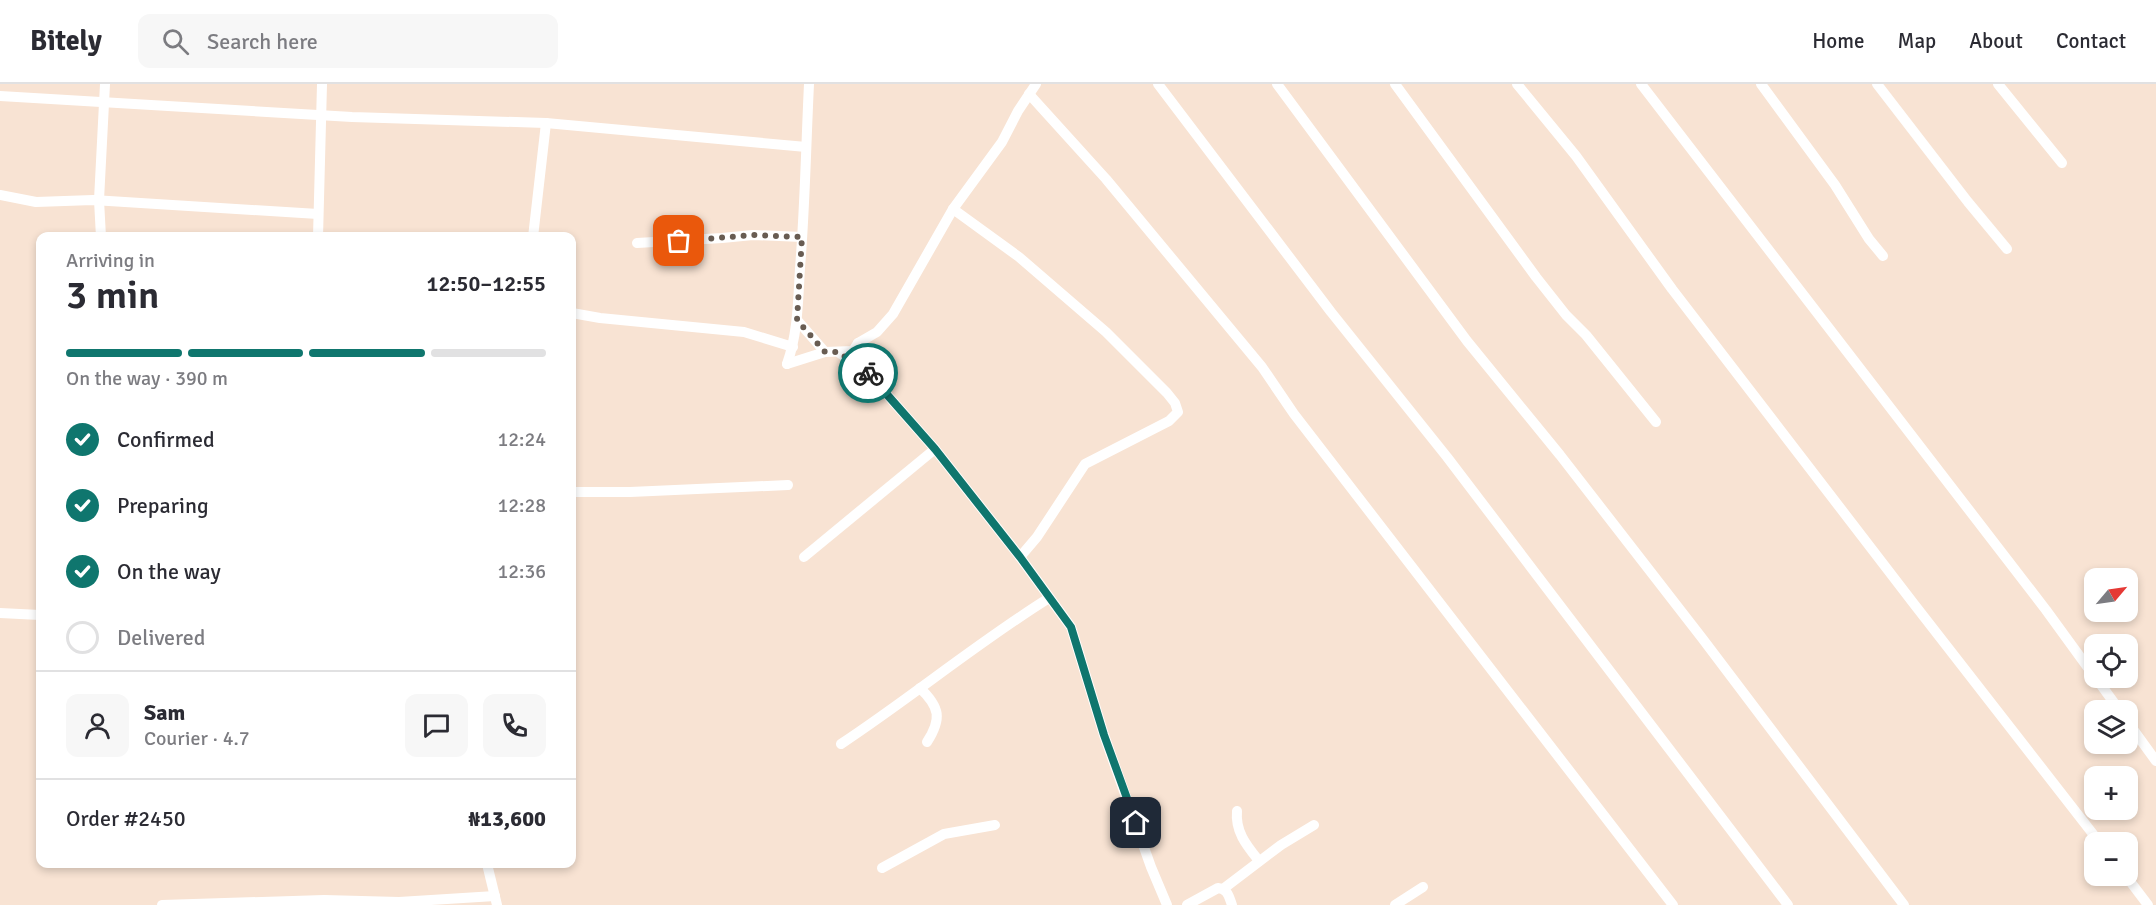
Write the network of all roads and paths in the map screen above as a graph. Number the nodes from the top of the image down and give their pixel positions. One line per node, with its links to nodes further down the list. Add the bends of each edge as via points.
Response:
1 (105, 84): 15 (street)
2 (322, 84): 16 (street)
3 (808, 84): 18 (street)
4 (1036, 84): 13 (street)
5 (1158, 84): 70 (street)
6 (1277, 84): 71 (street, via 1467,341 1702,638)
7 (1395, 84): 38 (street, via 1536,277)
8 (1516, 84): 56 (street, via 1576,156 1672,289)
9 (1641, 84): 47 (street)
10 (1761, 84): 30 (street)
11 (1877, 84): 29 (street)
12 (1998, 84): 19 (street)
13 (1029, 94): 22 (street, via 1002,142); 69 (street, via 1106,179 1262,367 1294,414)
14 (0, 96): 15 (street)
15 (105, 101): 16 (street); 21 (street)
16 (321, 115): 17 (street); 23 (street)
17 (546, 123): 18 (street); 26 (street)
18 (806, 147): 27 (street)
19 (2062, 163)
20 (0, 195): 21 (street, via 36,202)
21 (99, 200): 23 (street); 24 (street)
22 (953, 209): 33 (street, via 893,314 877,332); 43 (street, via 1019,256 1106,332 1167,393 1178,412 1169,421 1085,464)
23 (318, 214): 25 (street)
24 (100, 232)
25 (318, 232)
26 (534, 232)
27 (802, 237): 28 (street, via 753,235); 32 (street)
28 (637, 243)
29 (2007, 249)
30 (1883, 256)
31 (576, 315): 34 (street, via 744,332)
32 (797, 320): 34 (street); 35 (street)
33 (858, 343): 36 (street, via 853,351); 37 (street)
34 (794, 347): 35 (street, via 787,364)
35 (825, 352): 36 (street)
36 (838, 352): 37 (street)
37 (868, 373): 39 (street)
38 (1656, 422)
39 (935, 449): 42 (street); 43 (street)
40 (788, 485): 41 (street)
41 (576, 492)
42 (804, 557)
43 (1020, 557): 44 (street)
44 (1049, 598): 48 (street, via 996,631); 65 (street, via 1071,627 1104,735)
45 (0, 613): 46 (street)
46 (36, 615)
47 (2084, 662)
48 (920, 688): 50 (street, via 933,701 937,712 934,731); 51 (street)
49 (2138, 736): 52 (street)
50 (927, 742)
51 (841, 744)
52 (2156, 761)
53 (1237, 812): 57 (street, via 1240,834)
54 (995, 825): 58 (street, via 944,834)
55 (1314, 825): 57 (street)
56 (2091, 832)
57 (1259, 861): 62 (street)
58 (882, 867)
59 (488, 868): 63 (street)
60 (2134, 886): 72 (street)
61 (1423, 887): 68 (street)
62 (1223, 889): 66 (street); 67 (street)
63 (496, 901): 64 (street, via 324,900)
64 (162, 905)
65 (1167, 905)
66 (1187, 905)
67 (1232, 905)
68 (1395, 905)
69 (1673, 905)
70 (1788, 905)
71 (1904, 905)
72 (2148, 905)

